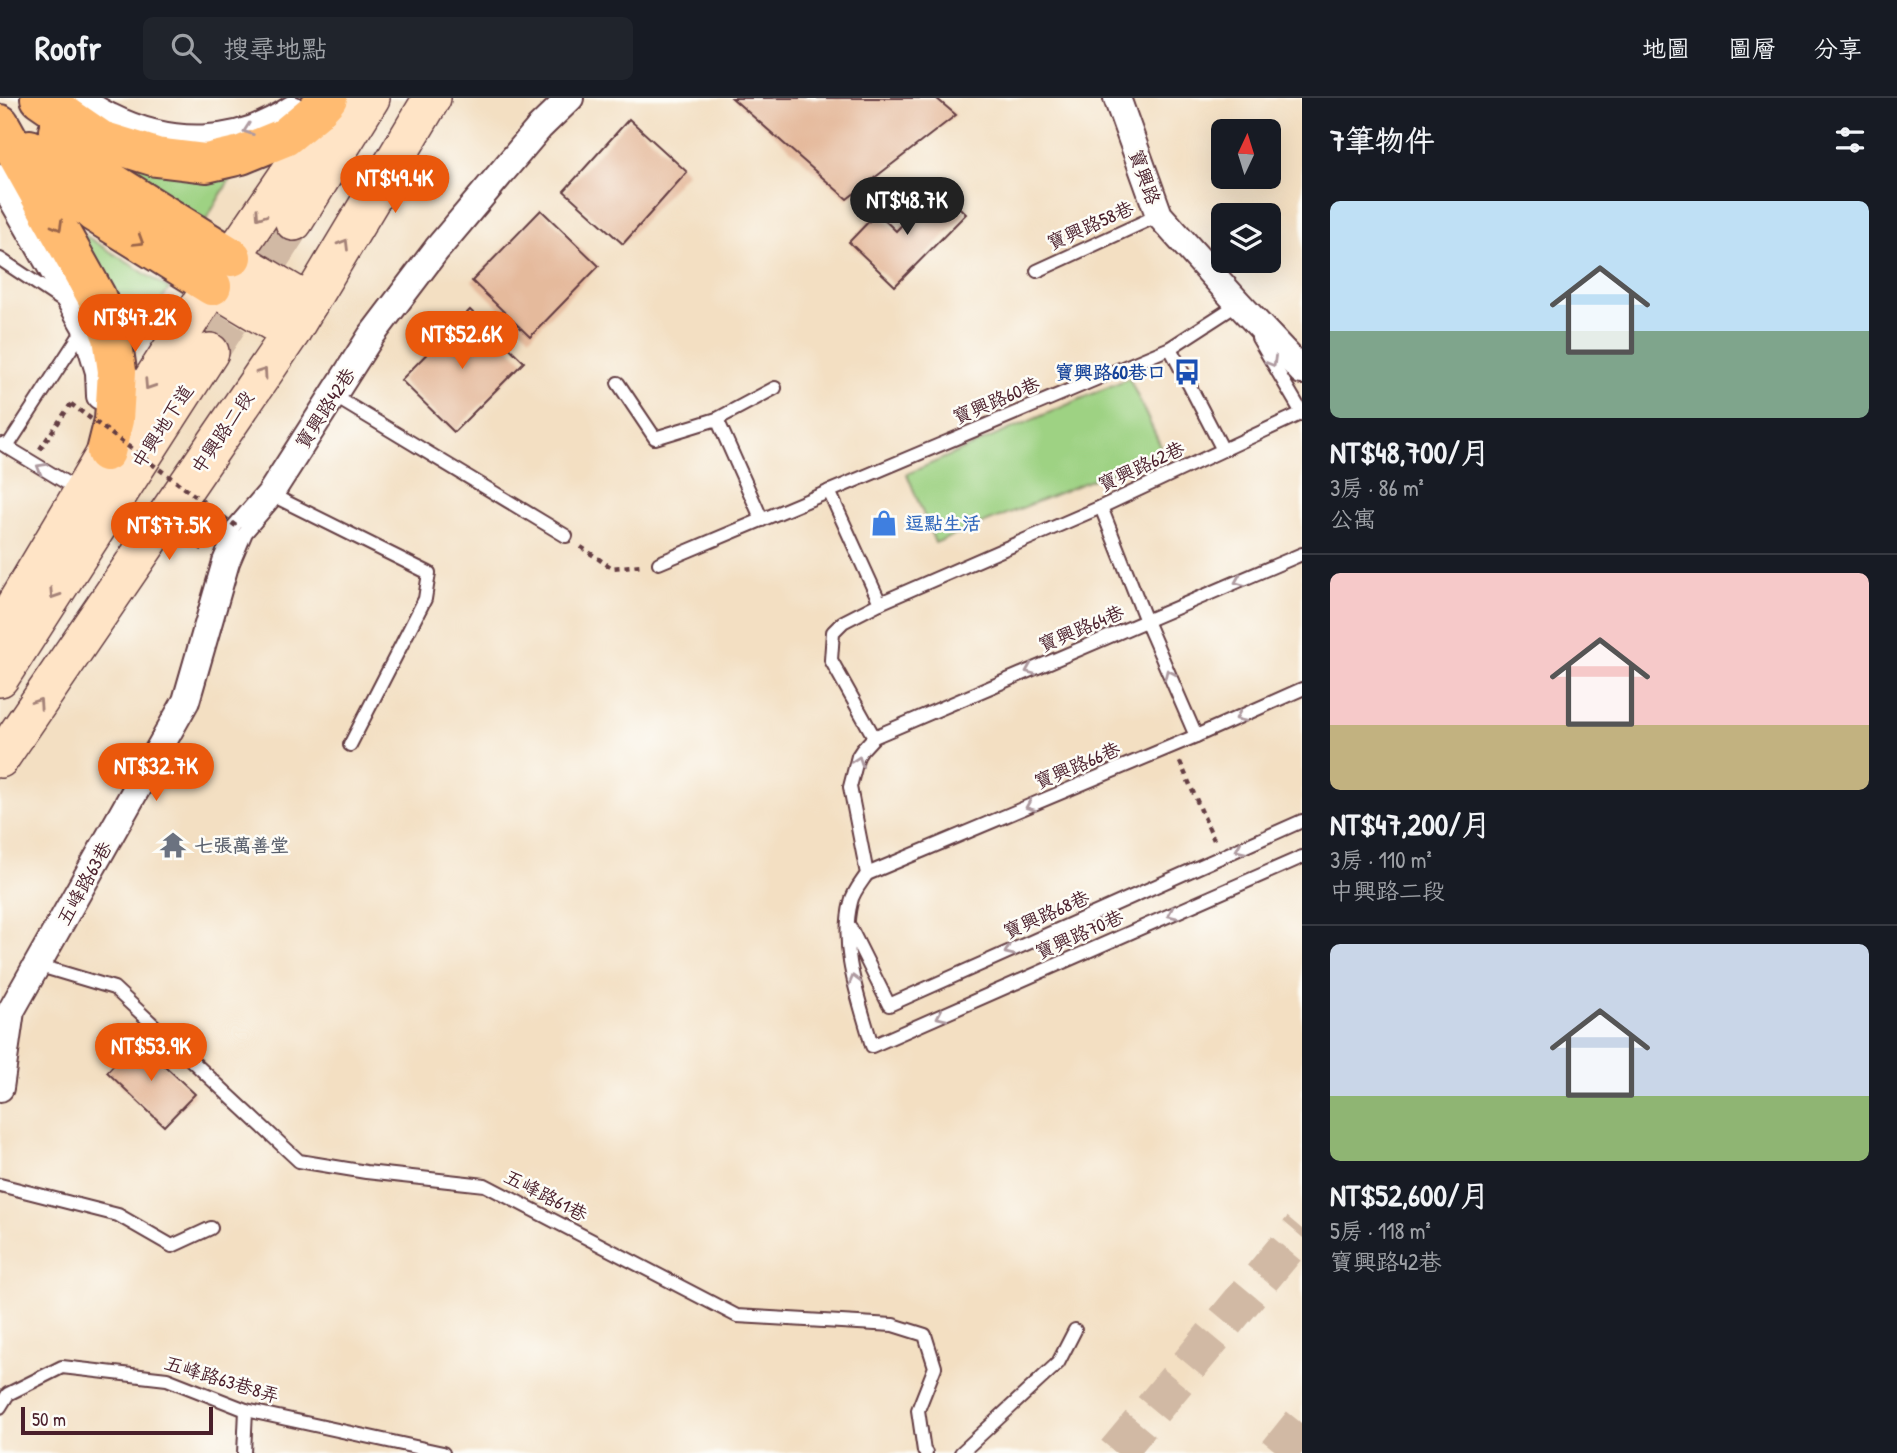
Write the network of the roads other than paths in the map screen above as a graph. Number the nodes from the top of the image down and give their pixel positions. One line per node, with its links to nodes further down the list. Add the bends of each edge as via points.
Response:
1 (31, 98): 17 (highway, via 65,139 113,183)
2 (40, 98): 9 (highway, via 101,140 156,157 206,163 285,138 315,112)
3 (77, 98): 9 (street, one-way to 3, via 274,122 232,136 201,140 158,135 111,118)
4 (340, 98): 17 (street, one-way to 17)
5 (371, 98): 14 (street)
6 (432, 98): 19 (street, 中興路二段, one-way to 6)
7 (570, 98): 26 (street, 寶興路42巷, via 437,249 371,336)
8 (1119, 98): 13 (street, 寶興路)
9 (307, 99)
10 (0, 112): 17 (highway, one-way to 17, via 41,163 93,212)
11 (0, 124): 30 (highway, one-way to 30, via 96,296 112,337 117,371 114,420)
12 (0, 178): 20 (street)
13 (1159, 215): 16 (lane, 寶興路58巷); 18 (street, 寶興路)
14 (294, 222)
15 (0, 259): 20 (lane)
16 (1037, 271)
17 (222, 272): 19 (street); 30 (street, one-way to 30)
18 (1238, 303): 21 (lane, 寶興路60巷); 23 (street, 寶興路); 29 (lane, 寶興路62巷, one-way to 29, via 1302,413)
19 (300, 318): 46 (street, 中興路二段, one-way to 19)
20 (82, 319): 28 (lane); 30 (street, via 99,372 102,420)
21 (1170, 348): 29 (lane); 31 (lane, 寶興路60巷)
22 (210, 352): 41 (street, 中興地下道, one-way to 41)
23 (1302, 371)
24 (618, 383): 27 (lane, via 655,438)
25 (775, 388): 27 (lane)
26 (334, 396): 32 (street, 寶興路42巷); 35 (lane)
27 (717, 419): 34 (lane)
28 (4, 444): 30 (lane, one-way to 28, via 31,462)
29 (1223, 450): 33 (lane, 寶興路62巷)
30 (94, 473): 39 (street)
31 (829, 492): 34 (lane, 寶興路60巷); 38 (lane)
32 (270, 494): 45 (lane, via 429,573 425,599); 51 (street, 五峰路63巷, via 240,529 226,562 186,701)
33 (1101, 507): 38 (lane, 寶興路62巷); 40 (lane)
34 (762, 520): 37 (lane, 寶興路60巷)
35 (566, 536)
36 (1302, 554): 40 (lane, 寶興路64巷, one-way to 40)
37 (659, 563)
38 (880, 603): 44 (lane, 寶興路62巷, via 833,632 831,660)
39 (3, 618)
40 (1146, 621): 43 (lane, one-way to 40); 44 (lane, 寶興路64巷, one-way to 44)
41 (0, 678)
42 (1302, 689): 43 (lane, 寶興路66巷, one-way to 43)
43 (1196, 736): 49 (lane, 寶興路66巷, one-way to 49)
44 (874, 737): 49 (lane, one-way to 44, via 850,787 858,756)
45 (350, 745)
46 (0, 759)
47 (1302, 821): 50 (lane, 寶興路68巷, one-way to 50, via 889,1005)
48 (1302, 858): 50 (lane, 寶興路70巷, one-way to 50, via 872,1046 849,962)
49 (867, 874): 50 (lane, via 851,901)
50 (848, 923)
51 (37, 965): 52 (street, 五峰路63巷, via 11,1011); 60 (lane, 五峰路61巷, via 114,988 299,1161 485,1185 737,1316 893,1325 925,1335 935,1367 918,1410)
52 (0, 1088)
53 (0, 1185): 54 (lane, via 118,1215 172,1246)
54 (211, 1228)
55 (1075, 1330): 61 (lane, via 1058,1363)
56 (0, 1407): 57 (lane, 五峰路63巷8弄, via 8,1394 62,1367 167,1379)
57 (246, 1410): 58 (lane); 59 (lane, 五峰路63巷8弄)
58 (244, 1453)
59 (443, 1453)
60 (926, 1453)
61 (961, 1453)

